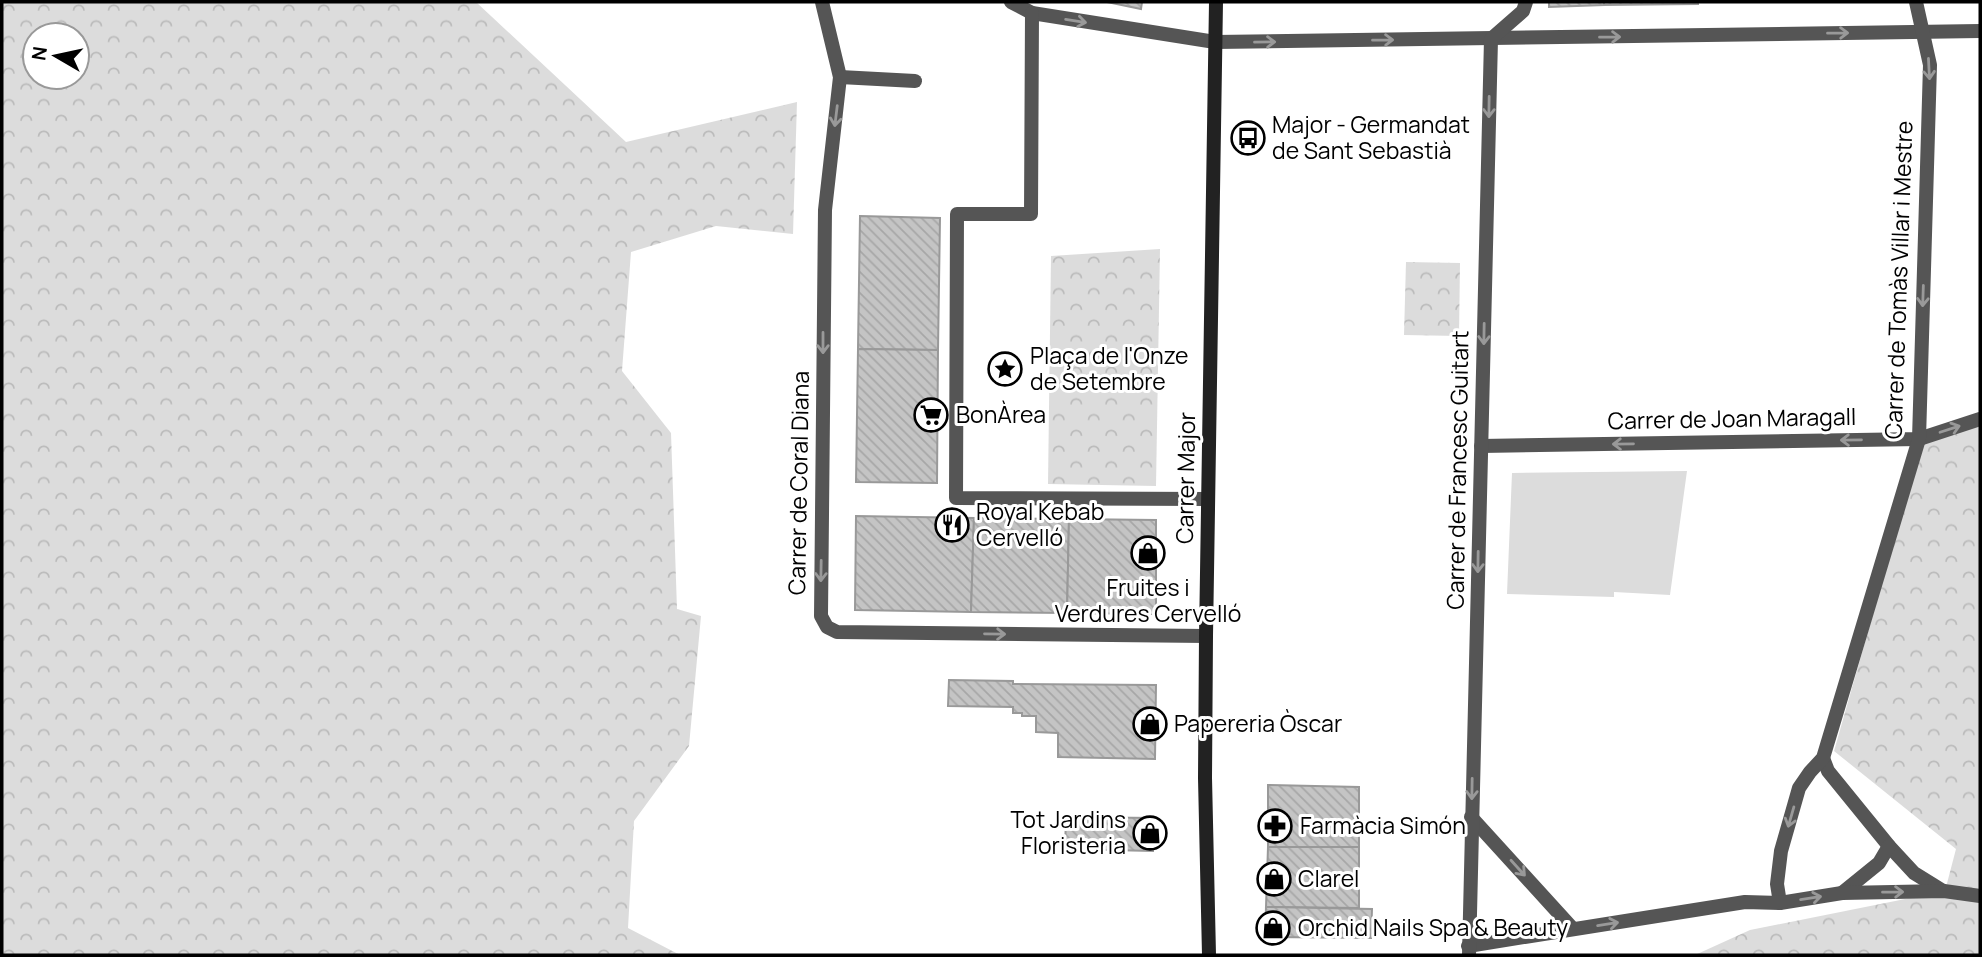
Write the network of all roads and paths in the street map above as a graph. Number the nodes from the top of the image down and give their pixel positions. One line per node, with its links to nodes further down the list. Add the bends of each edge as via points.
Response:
1 (822, 2): 11 (street, Carrer de Coral Diana)
2 (1011, 2): 6 (street)
3 (1216, 2): 10 (street, Carrer Major)
4 (1526, 2): 9 (street, via 1523,12)
5 (1916, 2): 7 (street, Carrer de Tomàs Villar i Mestre)
6 (1032, 13): 10 (street, one-way to 10); 16 (street, via 1031,214 957,214 956,498)
7 (1923, 32): 8 (street); 9 (street, one-way to 7); 14 (street, Carrer de Tomàs Villar i Mestre, one-way to 14, via 1930,65)
8 (1980, 32)
9 (1491, 39): 10 (street, one-way to 9); 15 (street, Carrer de Francesc Guitart, one-way to 15)
10 (1215, 42): 16 (street, Carrer Major)
11 (840, 77): 12 (street); 17 (street, Carrer de Coral Diana, one-way to 17, via 825,210 821,616 827,627 837,632)
12 (915, 81)
13 (1980, 419): 14 (street, Carrer de Joan Maragall, one-way to 13)
14 (1919, 439): 15 (street, Carrer de Joan Maragall, one-way to 15); 18 (street, Carrer de Tomàs Villar i Mestre)
15 (1481, 446): 19 (street, Carrer de Francesc Guitart, one-way to 19)
16 (1208, 499): 17 (street, Carrer Major)
17 (1206, 636): 27 (street, Carrer Major)
18 (1823, 758): 20 (street, via 1828,771); 24 (street, Carrer de Tomàs Villar i Mestre, one-way to 24, via 1799,788 1781,850)
19 (1472, 817): 25 (street, one-way to 25); 26 (street, Carrer de Francesc Guitart)
20 (1889, 846): 21 (street, via 1914,873); 22 (street, via 1879,863)
21 (1944, 891): 22 (street, one-way to 21); 23 (street)
22 (1842, 893): 24 (street, one-way to 22)
23 (1980, 896)
24 (1780, 902): 25 (street, one-way to 24, via 1745,902)
25 (1573, 929): 26 (street)
26 (1468, 951)
27 (1209, 955)

